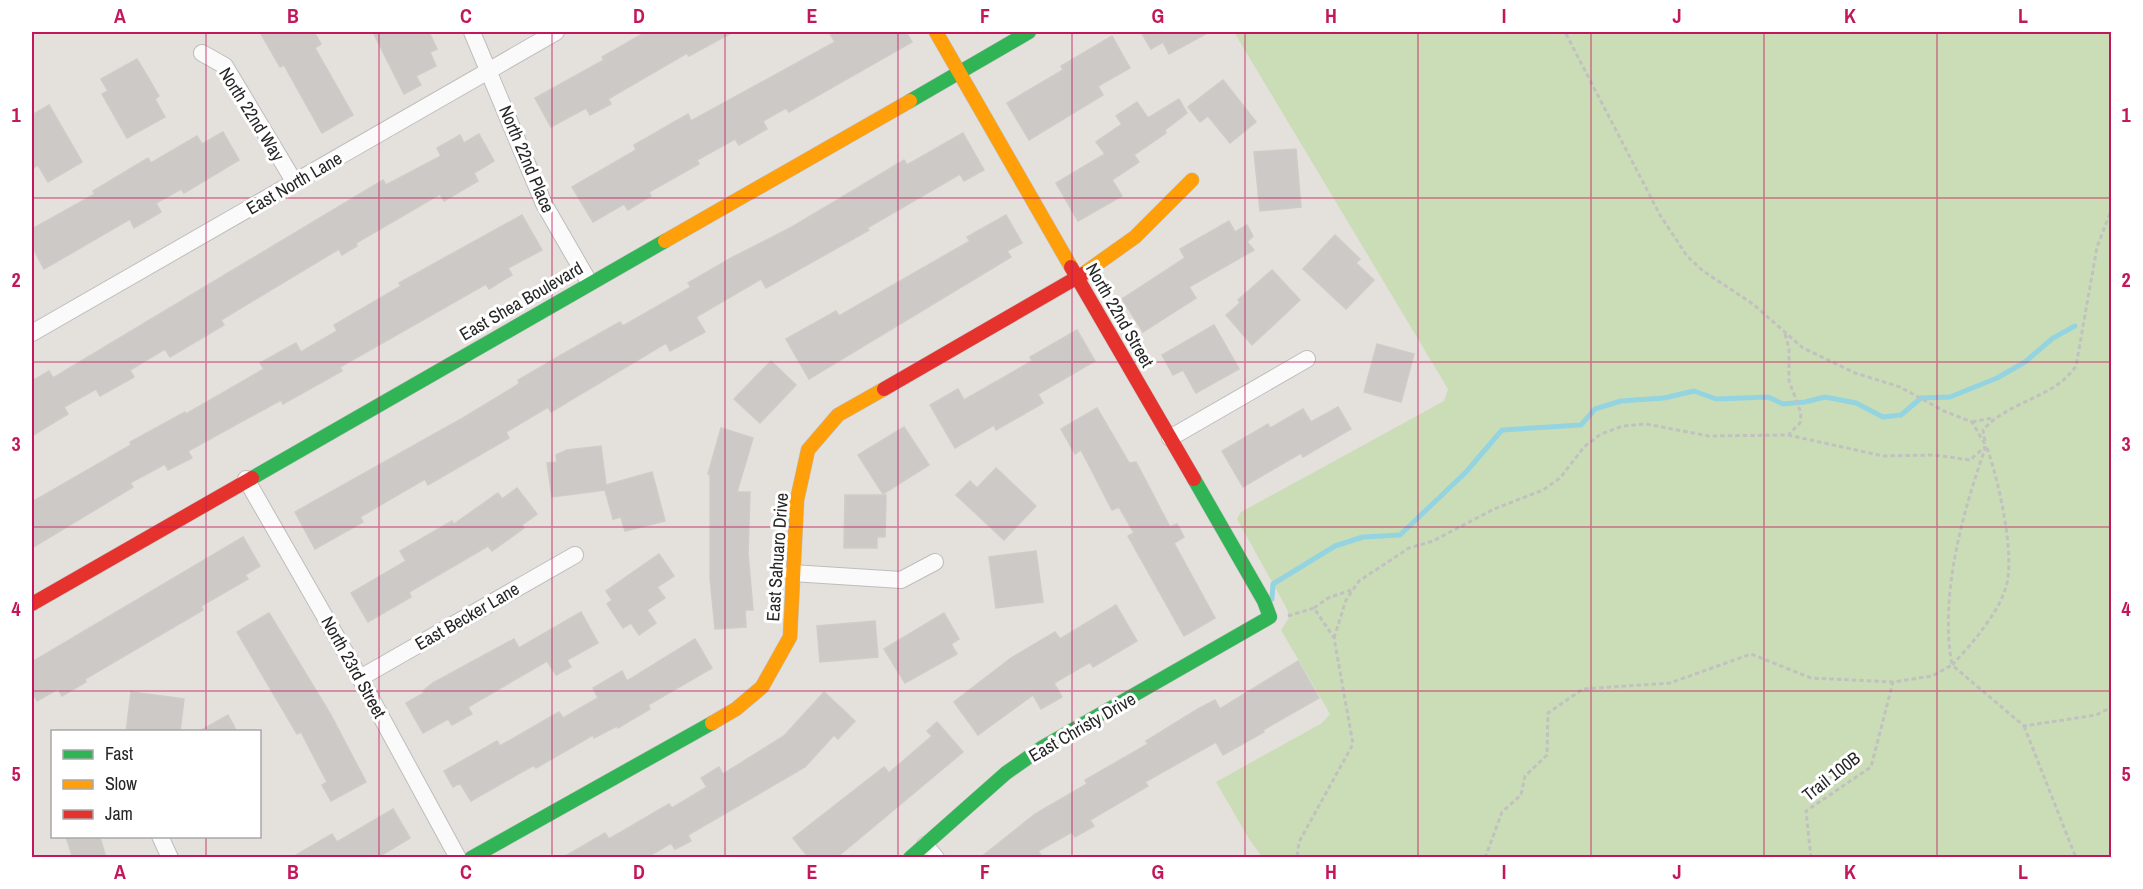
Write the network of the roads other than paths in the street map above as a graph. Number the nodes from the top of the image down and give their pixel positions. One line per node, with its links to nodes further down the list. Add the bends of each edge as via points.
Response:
1 (472, 32): 6 (street, North 22nd Place)
2 (556, 32): 6 (street, East North Lane)
3 (936, 32): 7 (street, North 22nd Street)
4 (1029, 32): 7 (street, East Shea Boulevard)
5 (202, 53): 9 (street, North 22nd Way, via 225,66)
6 (489, 70): 9 (street, East North Lane); 11 (street, North 22nd Place, via 544,204)
7 (959, 72): 10 (street, North 22nd Street); 11 (street, East Shea Boulevard)
8 (1192, 180): 10 (street, East Sahuaro Drive, via 1166,212 1128,246)
9 (294, 183): 12 (street, East North Lane)
10 (1078, 277): 14 (street, North 22nd Street); 18 (street, East Sahuaro Drive, via 837,415 808,450 796,500)
11 (589, 282): 15 (street, East Shea Boulevard)
12 (34, 326)
13 (1307, 358): 14 (street)
14 (1170, 438): 20 (street, North 22nd Street)
15 (246, 479): 19 (street, East Shea Boulevard); 21 (street, North 23rd Street)
16 (575, 555): 21 (street, East Becker Lane)
17 (935, 562): 18 (street, via 901,580)
18 (792, 573): 26 (street, East Sahuaro Drive, via 790,637 762,687 736,709)
19 (32, 604)
20 (1270, 617): 23 (street, East Christy Drive, via 1043,747 1006,773)
21 (360, 678): 25 (street, North 23rd Street)
22 (160, 838): 24 (street)
23 (925, 845): 27 (street, East Christy Drive); 28 (street)
24 (170, 858)
25 (458, 858)
26 (471, 858)
27 (910, 858)
28 (936, 858)

